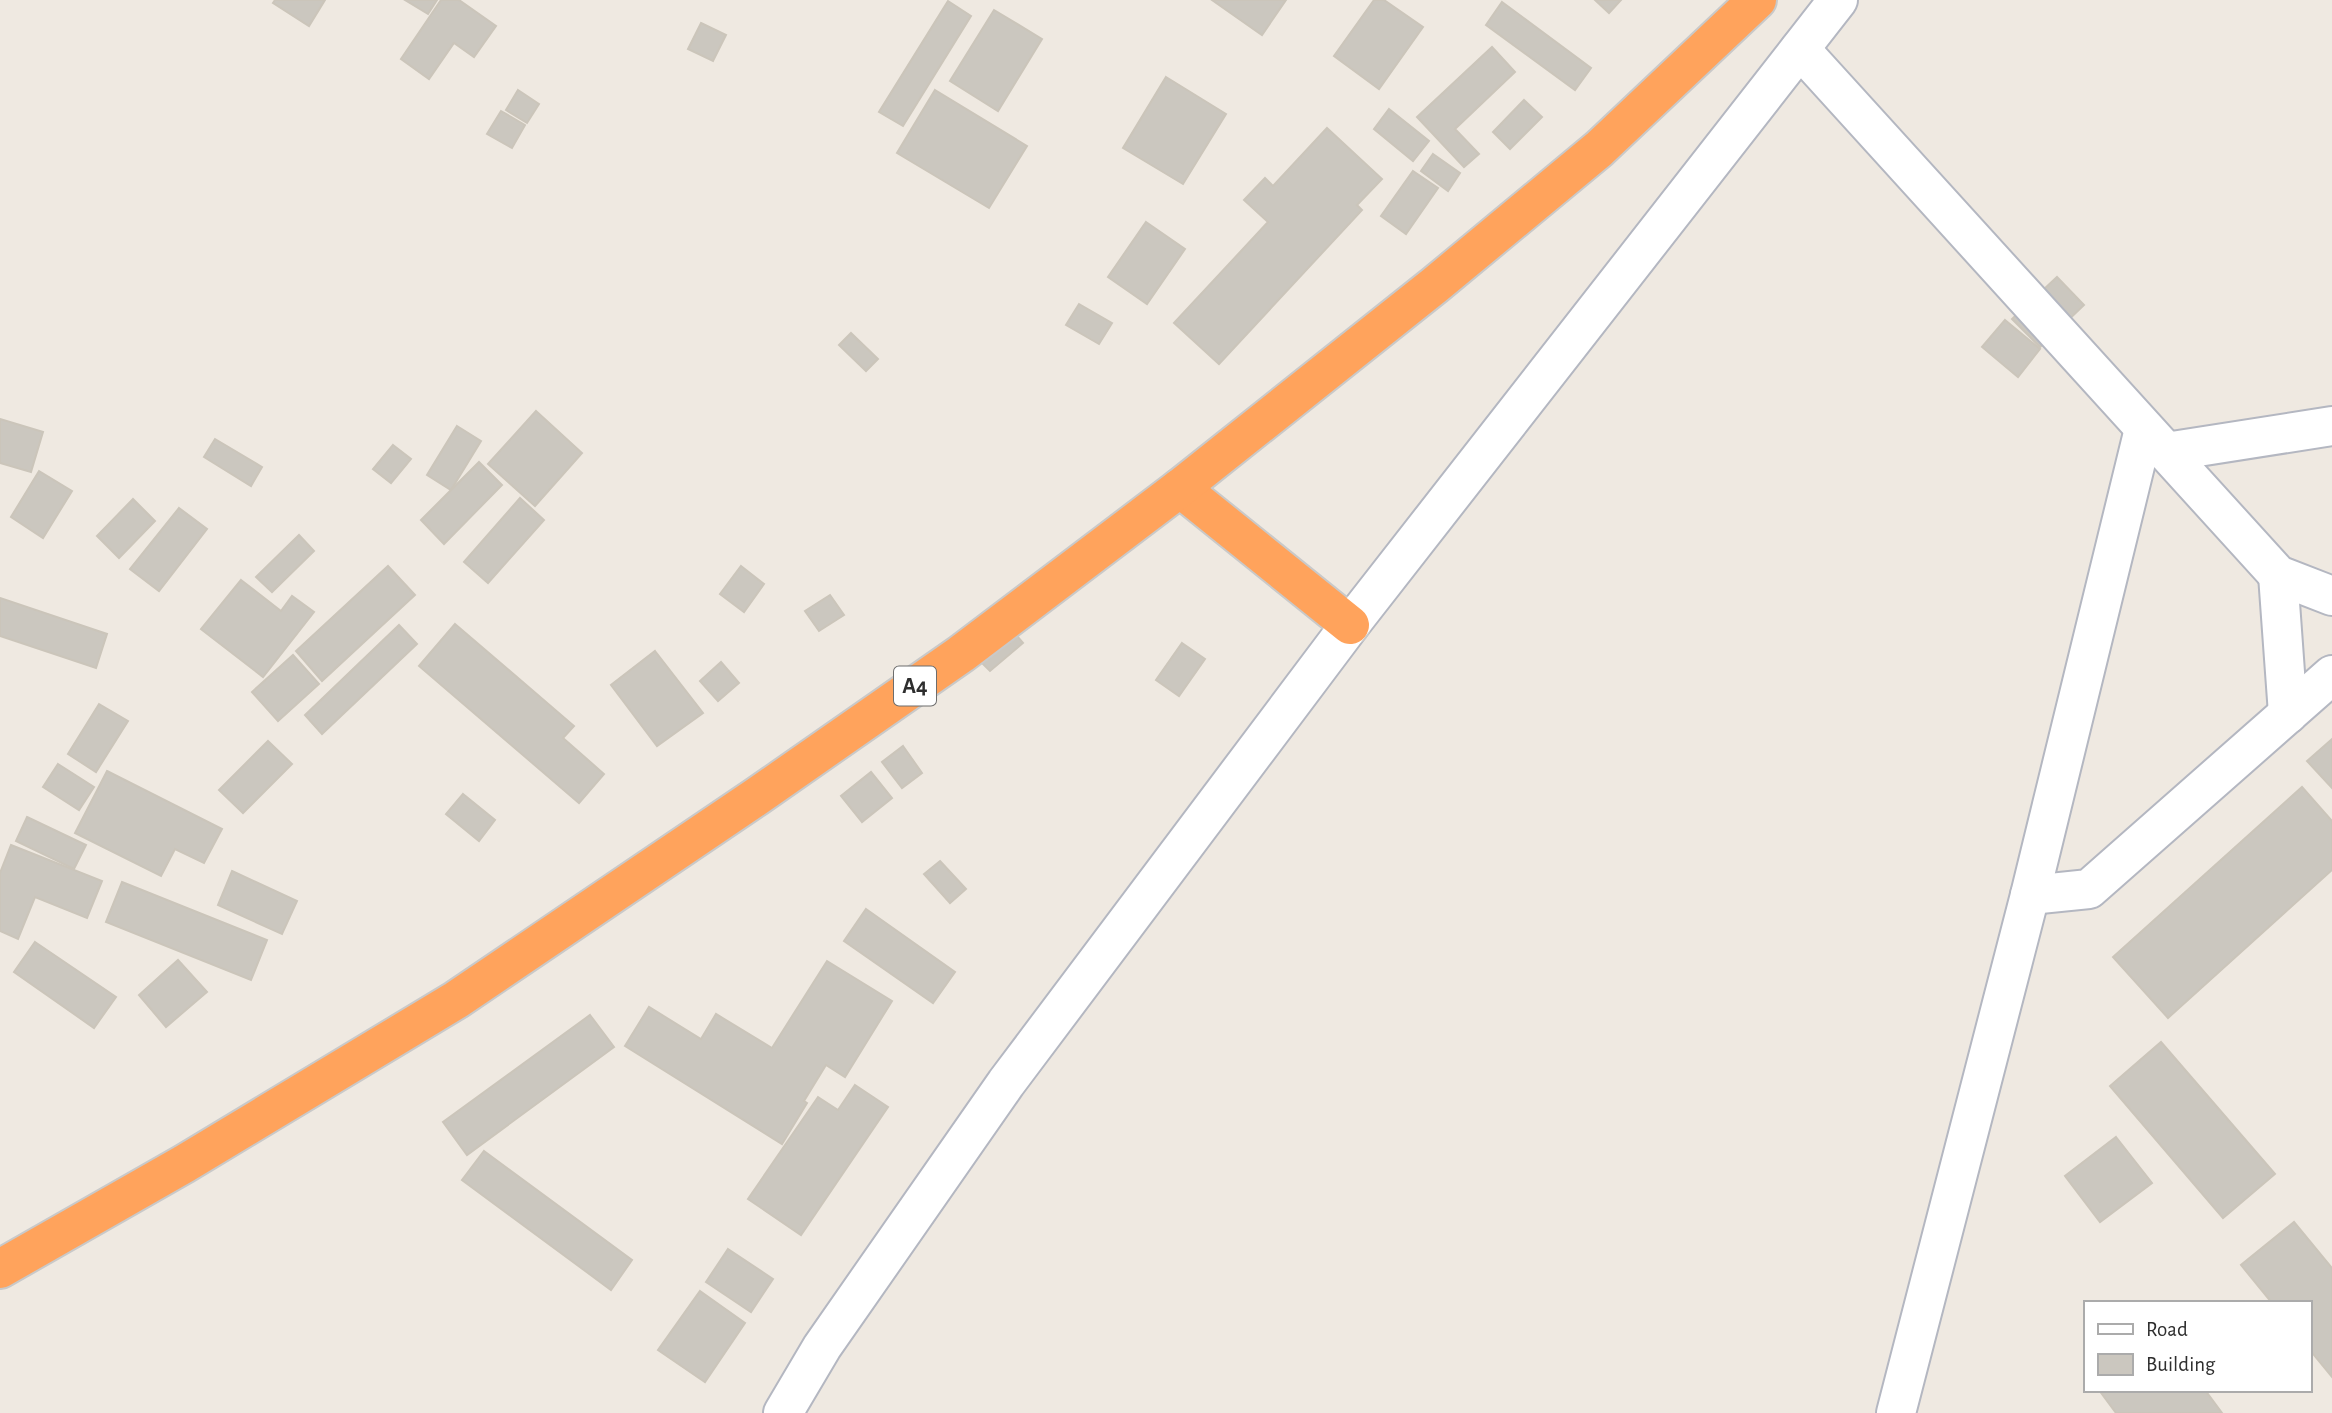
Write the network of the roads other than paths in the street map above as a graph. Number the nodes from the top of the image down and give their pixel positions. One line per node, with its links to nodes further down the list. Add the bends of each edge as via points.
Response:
1 (1756, 0): 6 (highway, A4, via 1600,149)
2 (1838, 0): 3 (street)
3 (1800, 49): 5 (street); 9 (street)
4 (2332, 426): 5 (street)
5 (2155, 440): 7 (street); 12 (street)
6 (1180, 488): 9 (highway); 13 (highway, A4, via 961,654 456,1000)
7 (2278, 575): 8 (street); 11 (street)
8 (2332, 596)
9 (1350, 625): 14 (street, via 1006,1083 822,1347)
10 (2332, 675): 11 (street)
11 (2288, 714): 12 (street, via 2089,889)
12 (2030, 895): 15 (street)
13 (0, 1269)
14 (783, 1413)
15 (1896, 1413)

